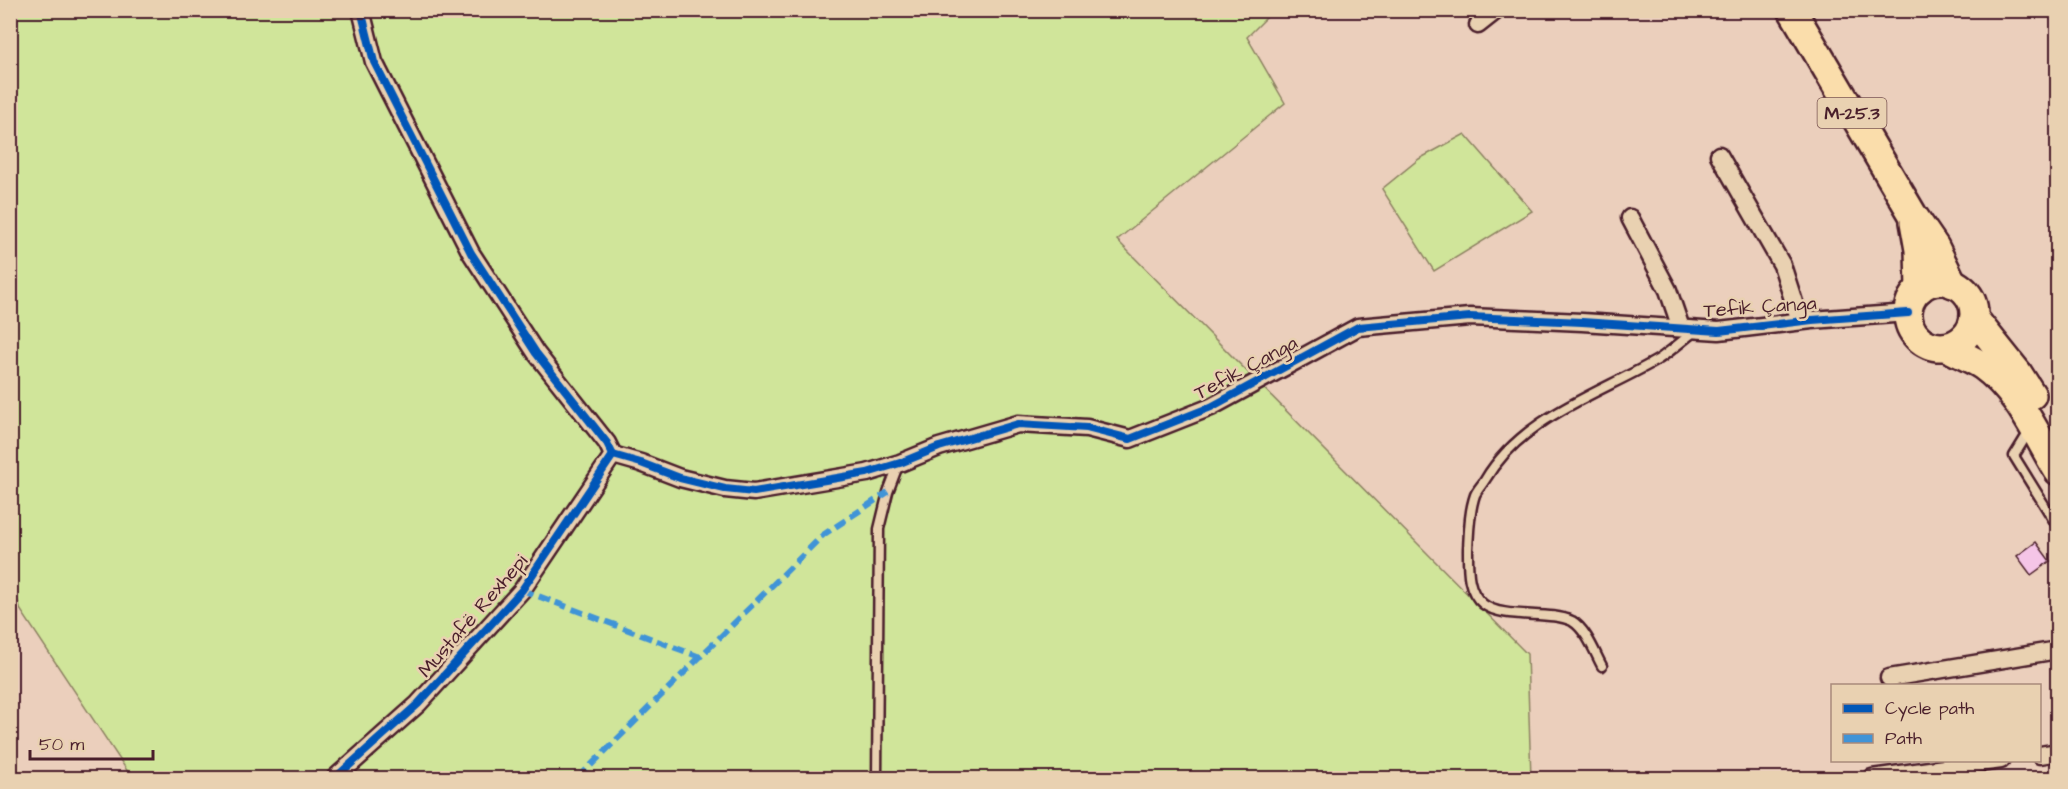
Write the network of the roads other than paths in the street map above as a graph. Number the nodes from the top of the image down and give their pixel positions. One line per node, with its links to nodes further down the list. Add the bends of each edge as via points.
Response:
1 (361, 10): 17 (street, via 374,62 471,253 536,353)
2 (1497, 10): 4 (street)
3 (1792, 10): 6 (main road, M-25.3)
4 (1478, 25)
5 (1719, 155): 12 (street, Tefik Çanga, via 1782,265)
6 (1913, 215): 8 (main road, M-25.3); 9 (main road, M-25.3)
7 (1630, 218): 13 (street, Tefik Çanga)
8 (1953, 284): 9 (main road, via 1934,282); 11 (main road, via 1968,295)
9 (1920, 289): 10 (main road)
10 (1908, 313): 12 (street, Tefik Çanga); 14 (main road, via 1917,337 1931,346)
11 (1974, 318): 14 (main road, via 1963,339); 16 (main road, via 2018,373)
12 (1800, 321): 13 (street, Tefik Çanga, via 1719,331)
13 (1690, 329): 18 (street, Tefik Çanga, via 1470,317 1358,327 1211,407 1130,439 1087,428 1018,424); 22 (lane, via 1660,358 1556,414 1514,443 1492,468 1476,495 1469,528 1472,592 1485,606 1495,609 1573,622)
14 (1946, 347): 15 (main road, via 1982,365 2000,380 2018,401)
15 (2032, 427): 19 (main road); 20 (lane, via 2014,456)
16 (2058, 440)
17 (613, 455): 18 (street, Tefik Çanga, via 680,478 754,492 867,473); 28 (street, Mustafë Rexhepi, via 522,590 418,704)
18 (900, 463): 26 (lane, via 879,529)
19 (2058, 471)
20 (2058, 527)
21 (2058, 650): 23 (street)
22 (1602, 666)
23 (1889, 678)
24 (2058, 752): 25 (street)
25 (2041, 755)
26 (876, 760): 29 (lane); 30 (lane)
27 (1987, 762): 31 (street)
28 (335, 778)
29 (870, 778)
30 (877, 778)
31 (1872, 778)

